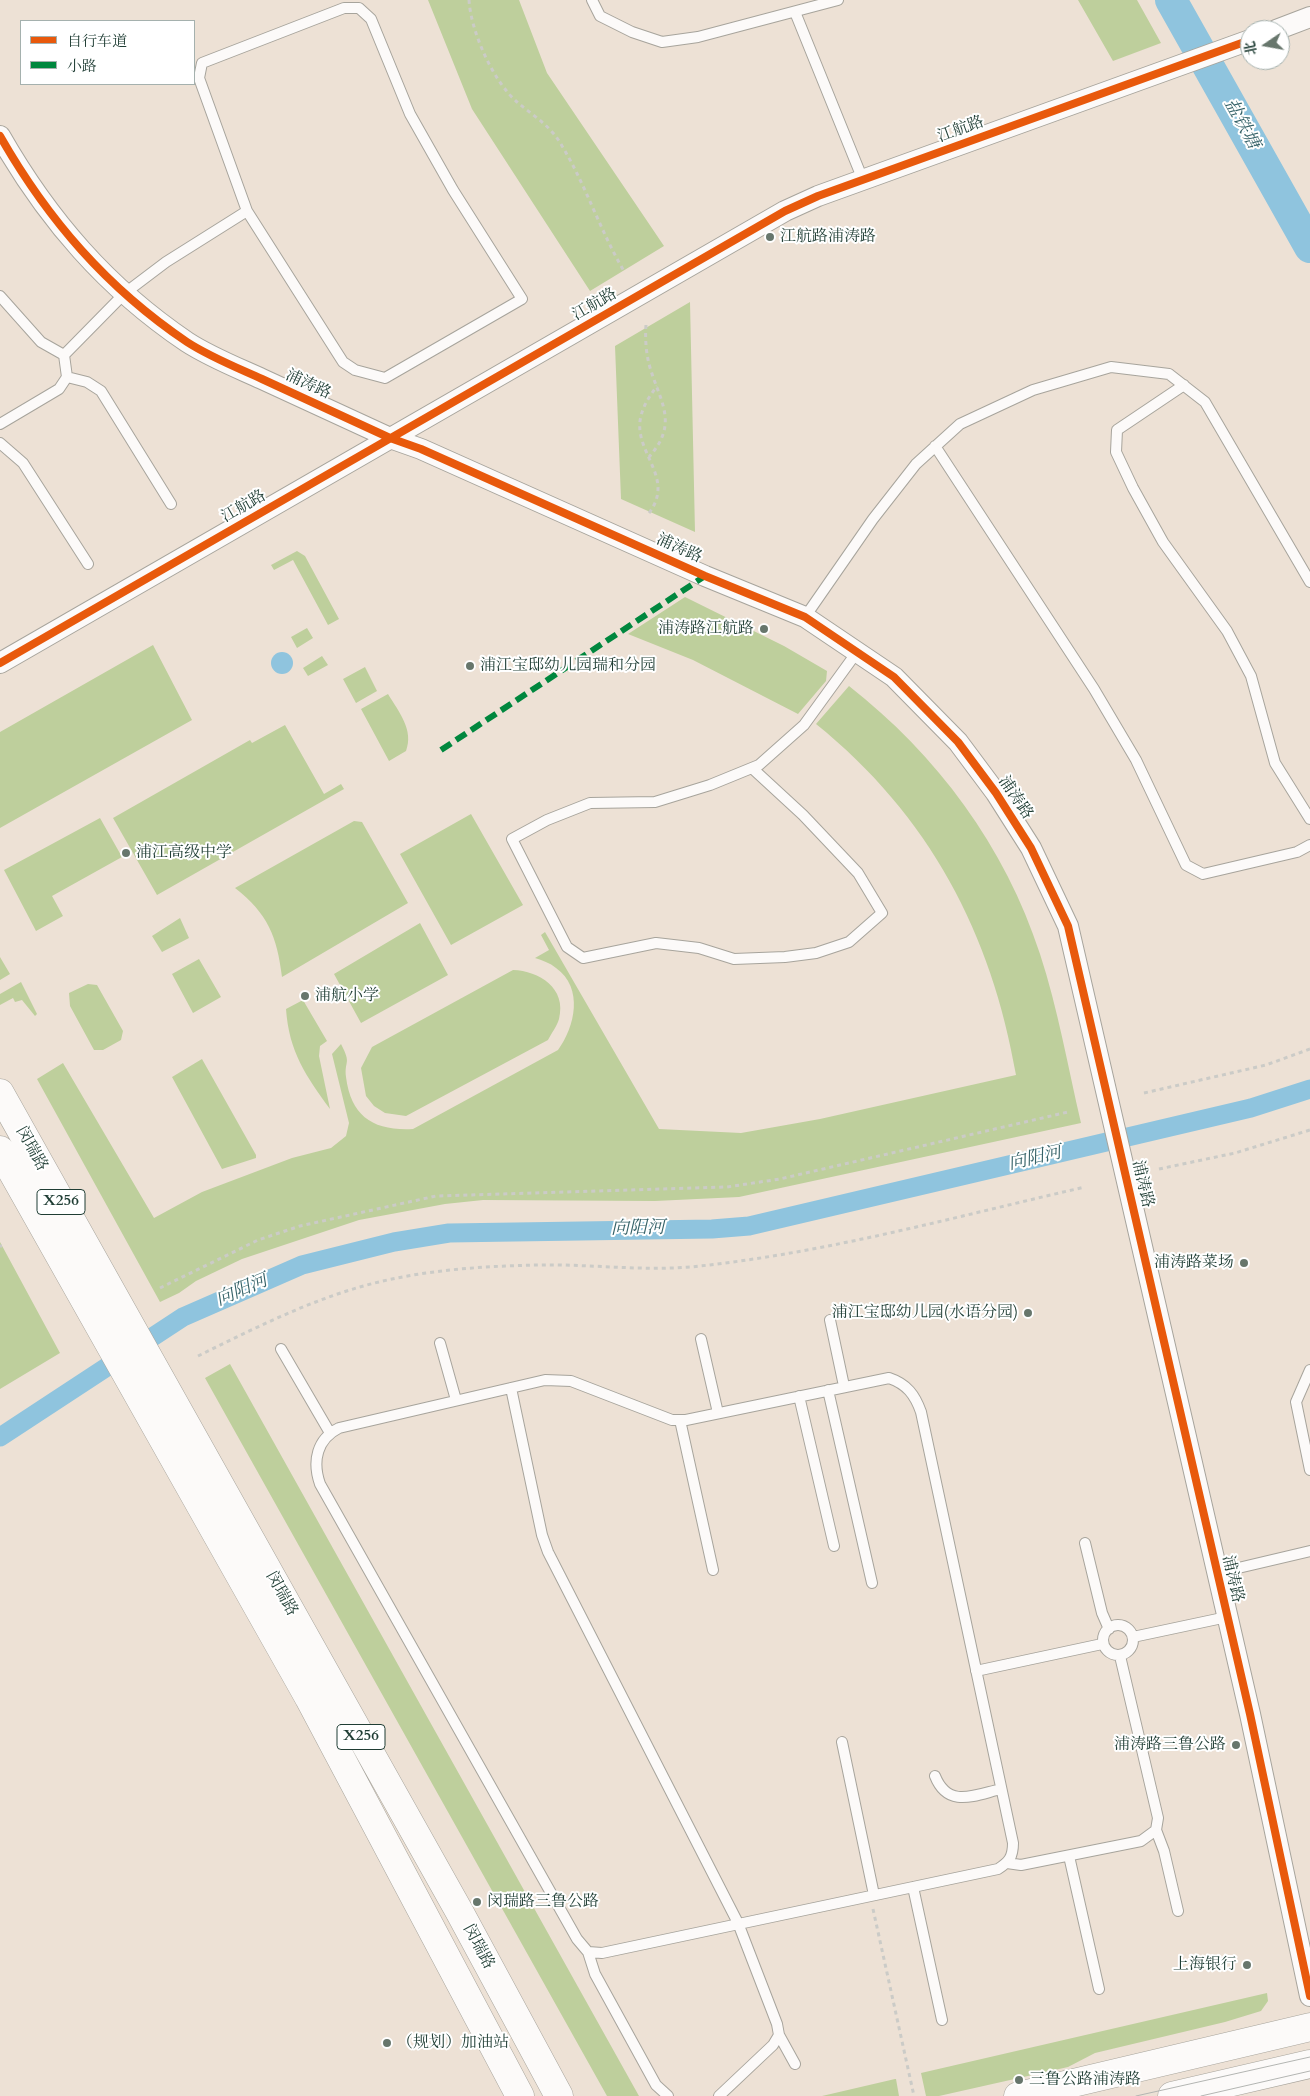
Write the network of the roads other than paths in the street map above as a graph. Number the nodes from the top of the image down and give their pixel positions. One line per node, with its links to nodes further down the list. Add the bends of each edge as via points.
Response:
1 (592, 0): 3 (lane, via 600,16 662,42 698,37)
2 (838, 0): 3 (lane)
3 (795, 12): 8 (lane)
4 (1310, 17): 5 (street)
5 (1290, 25)
6 (1240, 43): 8 (street, 江航路)
7 (0, 136): 10 (street, 浦涛路, via 55,221 88,259)
8 (863, 180): 16 (street, 江航路, via 785,211)
9 (248, 211): 9 (lane, via 343,362 370,376 385,378 522,299 430,150 410,114 371,19 359,8 332,12 202,63 198,78); 10 (lane, via 166,262)
10 (125, 293): 12 (lane); 16 (street, 浦涛路, via 189,344)
11 (0, 296): 12 (lane, via 41,342)
12 (64, 355): 13 (lane)
13 (68, 377): 15 (lane, via 59,389); 19 (lane, via 87,382 101,391)
14 (1184, 385): 18 (lane, via 1169,374 1111,367 1033,390 960,424); 21 (lane, via 1205,402); 26 (lane, via 1118,430 1116,452 1163,542 1227,631 1251,676 1275,763)
15 (0, 424)
16 (390, 438): 22 (street, 浦涛路); 24 (street, 江航路)
17 (0, 443): 20 (lane, via 23,464)
18 (935, 446): 22 (lane, via 916,464 873,519); 27 (lane, via 1094,689 1136,760 1186,865 1203,874 1297,852)
19 (171, 504)
20 (88, 564)
21 (1310, 582)
22 (805, 617): 23 (street, 浦涛路)
23 (857, 652): 25 (lane, via 804,725); 50 (street, 浦涛路, via 894,677 958,742 1031,848 1068,926)
24 (0, 663)
25 (752, 768): 25 (lane, via 655,802 590,803 512,838 567,947 583,958 656,943 699,948 734,958 785,957 849,942 882,912 858,873)
26 (1310, 819)
27 (1310, 845)
28 (0, 1093): 30 (main road, 闵瑞路 / X256)
29 (0, 1150): 30 (main road, 闵瑞路 / X256)
30 (111, 1318): 37 (main road, 闵瑞路 / X256)
31 (830, 1320): 36 (lane)
32 (701, 1339): 42 (lane)
33 (440, 1343): 41 (lane)
34 (281, 1350): 44 (lane)
35 (1310, 1370): 45 (lane, via 1296,1402)
36 (844, 1386): 39 (lane); 57 (lane, via 889,1378 909,1389 916,1400)
37 (150, 1387): 76 (main road, 闵瑞路 / X256, via 309,1698); 77 (main road, 闵瑞路 / X256, via 449,1894)
38 (511, 1388): 41 (lane); 43 (lane, via 545,1380 571,1381 660,1417); 67 (lane, via 548,1552)
39 (828, 1390): 40 (lane); 51 (lane)
40 (799, 1396): 42 (lane); 47 (lane)
41 (456, 1400): 44 (lane, via 339,1428)
42 (718, 1413): 43 (lane)
43 (680, 1420): 49 (lane)
44 (330, 1433): 68 (lane, via 323,1440 315,1462 320,1484 577,1939)
45 (1310, 1470)
46 (1085, 1543): 53 (lane, via 1102,1614)
47 (834, 1546)
48 (1310, 1551): 50 (lane)
49 (713, 1570)
50 (1217, 1573): 52 (street, 浦涛路)
51 (872, 1583)
52 (1227, 1617): 54 (lane); 70 (street, 浦涛路)
53 (1109, 1629): 54 (lane, via 1114,1625 1126,1627); 55 (lane, via 1104,1632)
54 (1133, 1637): 56 (lane, via 1131,1650)
55 (1102, 1644): 56 (lane, via 1109,1654); 57 (lane)
56 (1120, 1656): 61 (lane, via 1158,1818)
57 (976, 1672): 60 (lane)
58 (842, 1742): 65 (lane)
59 (935, 1776): 60 (lane, via 942,1790 957,1797)
60 (1001, 1788): 63 (lane, via 1013,1844 1013,1854)
61 (1156, 1830): 62 (lane, via 1141,1841); 66 (lane)
62 (1069, 1856): 63 (lane, via 1021,1865); 69 (lane)
63 (1007, 1863): 64 (lane, via 998,1869)
64 (913, 1887): 65 (lane); 71 (lane)
65 (872, 1895): 67 (lane)
66 (1178, 1911)
67 (738, 1923): 68 (lane, via 602,1953); 73 (lane)
68 (588, 1952): 78 (lane, via 595,1974 651,2076)
69 (1099, 1989)
70 (1310, 1996)
71 (942, 2020)
72 (1310, 2027): 80 (main road)
73 (780, 2035): 74 (lane); 79 (lane)
74 (795, 2064)
75 (1310, 2064): 81 (main road)
76 (520, 2096)
77 (559, 2096)
78 (668, 2096)
79 (719, 2096)
80 (1018, 2096)
81 (1172, 2096)

